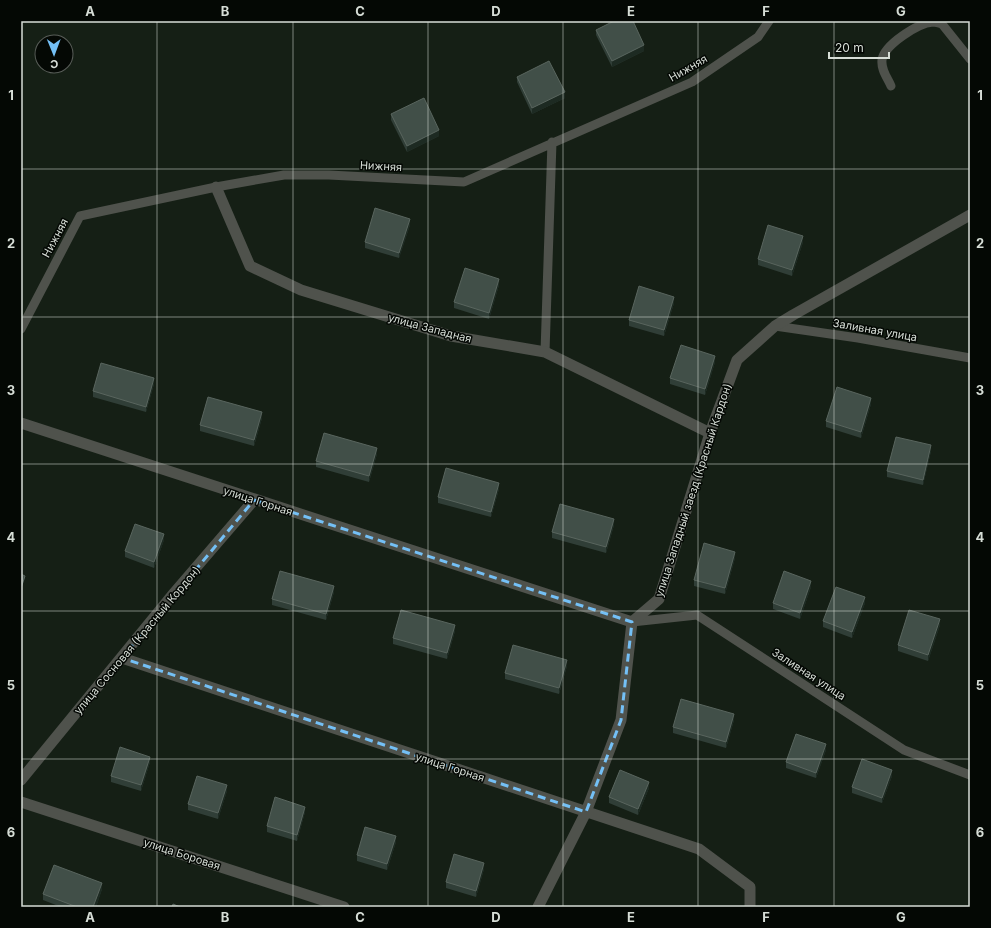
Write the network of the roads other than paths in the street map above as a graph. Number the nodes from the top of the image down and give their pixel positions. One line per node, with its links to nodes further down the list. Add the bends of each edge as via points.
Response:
1 (769, 21): 4 (lane, Нижняя, via 758,37 692,82 615,118)
2 (970, 59): 3 (lane, via 942,24 933,22 922,25 896,40 888,47 882,58 882,68)
3 (891, 86)
4 (552, 142): 5 (lane, Нижняя, via 464,182 284,175); 9 (lane)
5 (216, 186): 8 (lane, Нижняя, via 80,216); 9 (street, улица Западная, via 250,266 301,290 451,336)
6 (970, 215): 7 (street, улица Западный заезд (Красный Кардон))
7 (775, 326): 10 (lane, Заливная улица); 12 (street, улица Западный заезд (Красный Кардон), via 737,360)
8 (21, 329)
9 (545, 352): 12 (street, улица Западная)
10 (970, 358)
11 (21, 423): 13 (street, улица Горная)
12 (710, 434): 14 (street, улица Западный заезд (Красный Кардон), via 659,599)
13 (254, 500): 14 (street, улица Горная); 15 (street, улица Сосновая (Красный Кордон))
14 (632, 622): 16 (lane, Заливная улица, via 697,616 904,750); 19 (street, via 621,720)
15 (122, 658): 17 (street, улица Сосновая (Красный Кордон)); 19 (street, улица Горная)
16 (970, 775)
17 (21, 780)
18 (21, 802): 20 (street, улица Боровая)
19 (586, 812): 21 (street); 22 (street, улица Горная, via 699,849 750,887)
20 (344, 907)
21 (538, 907)
22 (750, 907)

